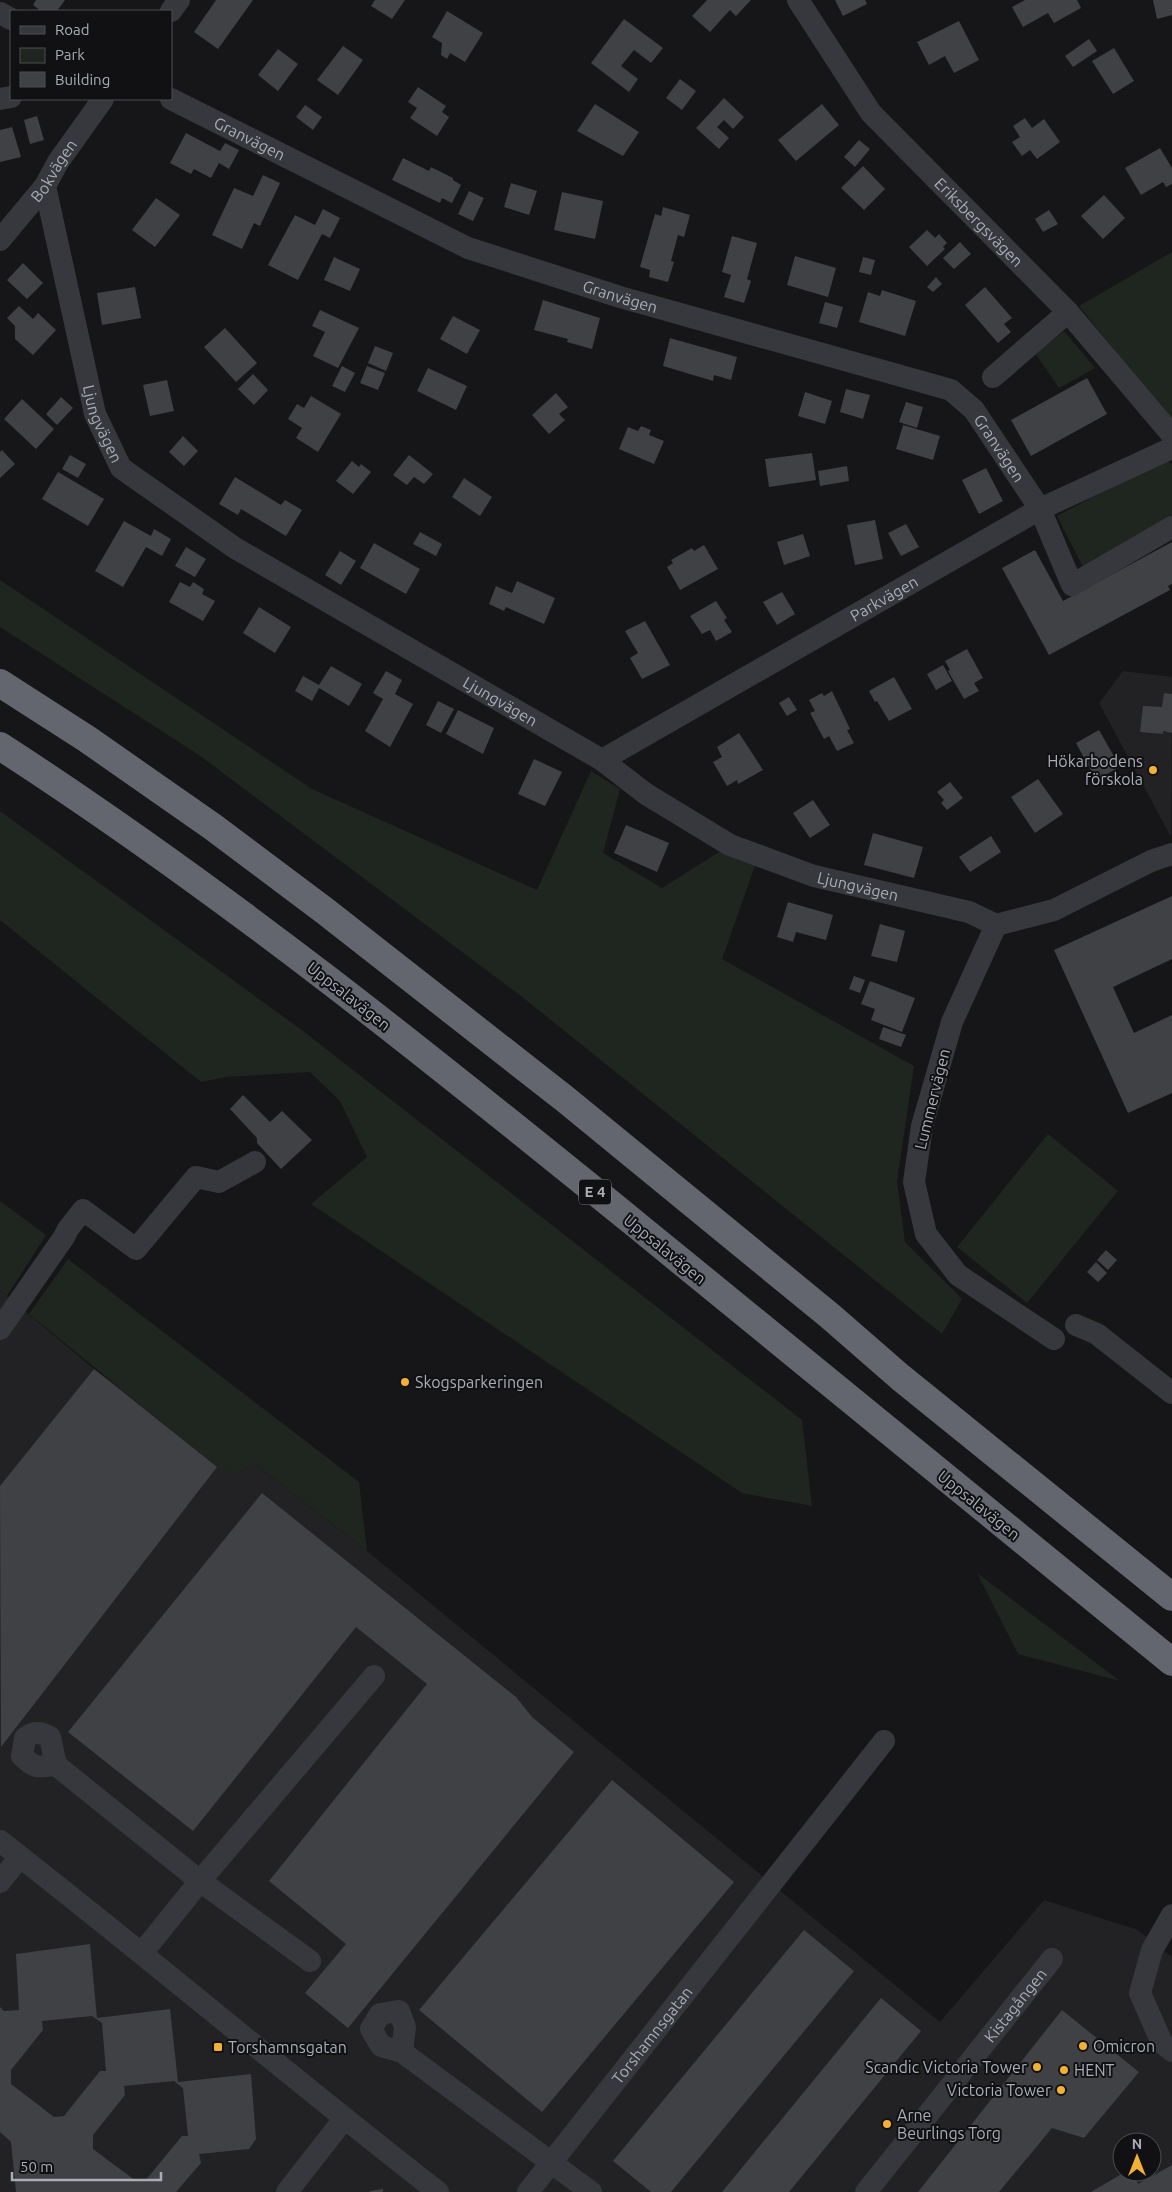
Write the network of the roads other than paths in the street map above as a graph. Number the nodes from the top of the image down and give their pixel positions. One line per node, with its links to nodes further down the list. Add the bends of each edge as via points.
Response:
1 (798, 0): 6 (street, Eriksbergsvägen, via 871,113)
2 (99, 100): 4 (street, Bokvägen)
3 (172, 100): 10 (street, Granvägen, via 468,248 620,297 950,390 974,410)
4 (46, 186): 5 (street, Bokvägen); 14 (street, Ljungvägen, via 95,414 121,468 235,548)
5 (0, 240)
6 (1068, 312): 7 (street); 8 (street, Eriksbergsvägen)
7 (993, 377)
8 (1172, 435)
9 (1172, 448): 10 (street, Parkvägen)
10 (1040, 509): 11 (street, Granvägen, via 1072,585); 14 (street, Parkvägen)
11 (1172, 527)
12 (0, 683): 22 (highway, via 213,827 325,911 565,1099 830,1316 900,1378)
13 (0, 746): 23 (highway, Uppsalavägen / E 4, via 60,785 288,948 529,1138)
14 (602, 760): 16 (street, Ljungvägen, via 646,794 730,844 814,876 969,912)
15 (1172, 854): 16 (street, via 1151,861 1054,910)
16 (996, 925): 20 (street, Lummervägen, via 952,1022 922,1126 914,1182 926,1234 958,1275)
17 (255, 1162): 19 (street, via 219,1182 196,1176 136,1249 84,1210)
18 (1076, 1326): 21 (street, via 1097,1334)
19 (0, 1329)
20 (1054, 1339)
21 (1172, 1393)
22 (1172, 1597)
23 (1172, 1662)
24 (374, 1676): 29 (street)
25 (884, 1741): 38 (street, Torshamnsgatan)
26 (56, 1765): 29 (street)
27 (0, 1842): 28 (street)
28 (20, 1857): 30 (street); 32 (street)
29 (200, 1881): 32 (street); 34 (street)
30 (0, 1882)
31 (1172, 1915): 36 (street, via 1152,1950 1140,1993 1162,2043)
32 (142, 1953): 37 (street)
33 (1052, 1959): 43 (street, Kistagången)
34 (310, 1961)
35 (402, 2052): 38 (street)
36 (1172, 2052)
37 (344, 2118): 39 (street); 40 (street)
38 (552, 2162): 41 (street, Torshamnsgatan); 42 (street)
39 (287, 2192)
40 (438, 2192)
41 (528, 2192)
42 (591, 2192)
43 (866, 2192)

